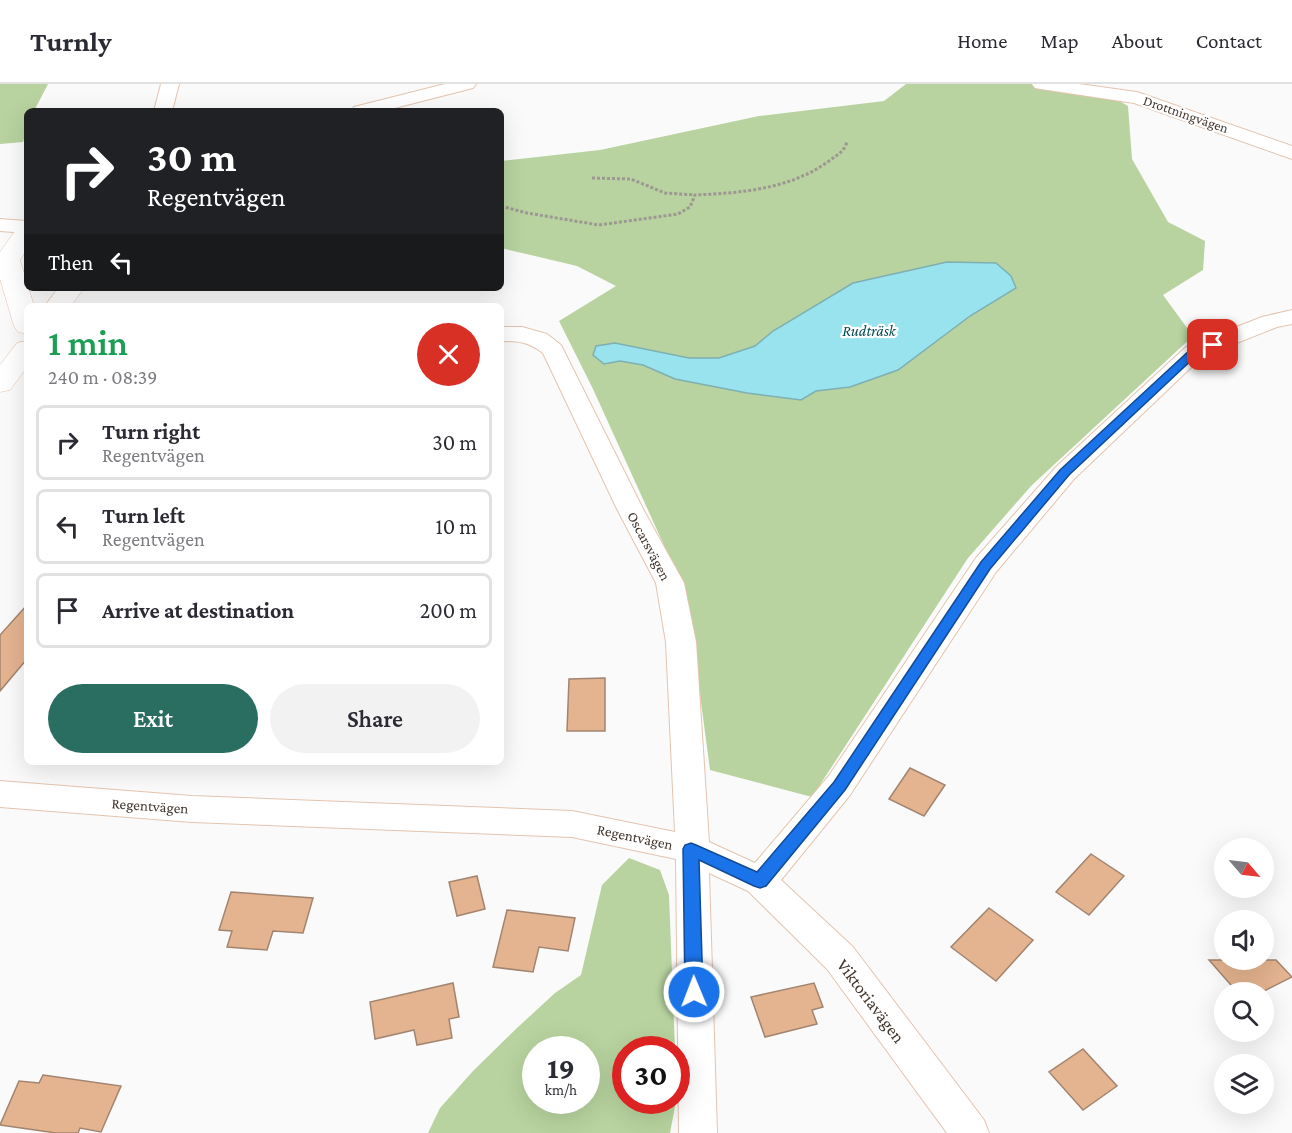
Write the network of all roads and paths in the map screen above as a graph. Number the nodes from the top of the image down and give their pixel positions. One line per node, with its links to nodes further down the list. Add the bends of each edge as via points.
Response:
1 (170, 84): 4 (street)
2 (467, 84): 5 (street)
3 (1041, 84): 7 (street, Drottningvägen, via 1137,98)
4 (165, 108)
5 (373, 108)
6 (847, 142): 9 (path, via 843,153 808,176 726,194)
7 (1292, 153)
8 (592, 178): 9 (path, via 631,179 665,192)
9 (695, 195): 10 (path, via 690,207 678,214 599,225)
10 (504, 207)
11 (0, 225): 12 (street)
12 (24, 227)
13 (24, 236): 14 (street, via 7,260)
14 (24, 316)
15 (1292, 317): 21 (street, via 1194,352 1065,472 986,565 839,786)
16 (504, 334): 20 (street, Oscarsvägen, via 539,339 553,350 670,584 681,642)
17 (24, 353): 18 (street)
18 (0, 384)
19 (0, 794): 20 (street, Regentvägen, via 192,809 572,824)
20 (691, 849): 21 (street, Regentvägen); 22 (street, Oscarsvägen)
21 (760, 881): 23 (street, Viktoriavägen, via 840,958)
22 (698, 1133)
23 (970, 1133)

